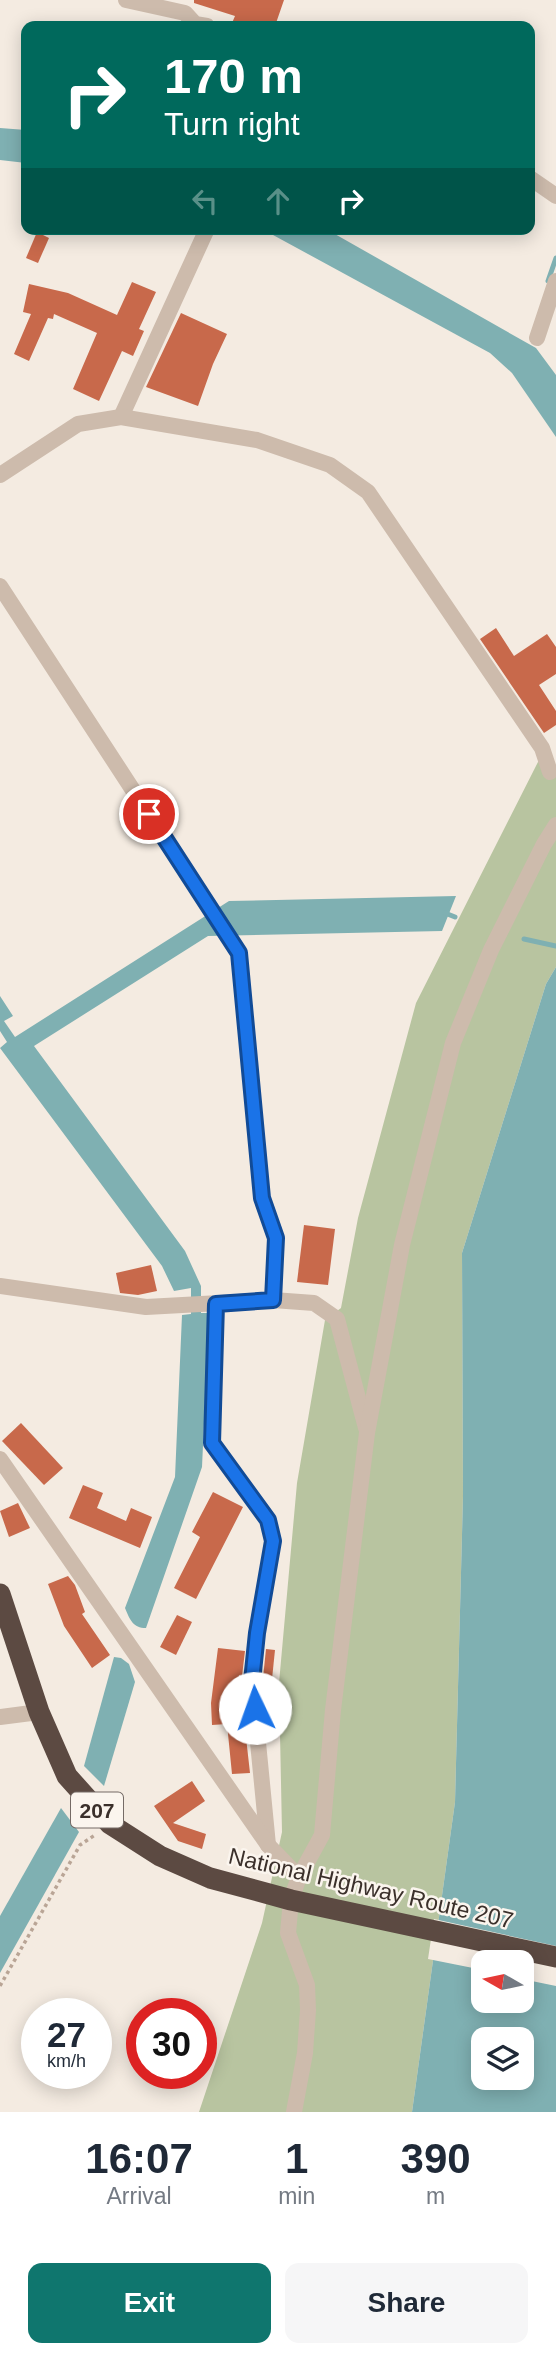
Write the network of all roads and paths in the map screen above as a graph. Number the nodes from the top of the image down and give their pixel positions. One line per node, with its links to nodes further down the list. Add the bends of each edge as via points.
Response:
1 (126, 0): 2 (street)
2 (189, 7)
3 (535, 181): 4 (street)
4 (556, 196)
5 (204, 235): 8 (street)
6 (556, 281): 7 (street)
7 (537, 338)
8 (121, 417): 9 (street, via 78,424); 11 (street, via 257,440 330,464 368,492 542,748)
9 (0, 475)
10 (0, 586): 14 (street, via 239,953 262,1198 276,1238)
11 (550, 772)
12 (556, 825): 16 (street, via 491,950 453,1043 402,1245)
13 (0, 1286): 15 (street, via 146,1307)
14 (273, 1300): 15 (street); 16 (street, via 314,1303 337,1319)
15 (202, 1305): 22 (street, via 212,1443 268,1520 273,1541 252,1681)
16 (367, 1433): 23 (street, via 322,1835)
17 (0, 1459): 22 (street)
18 (0, 1594): 19 (highway, National Highway Route 207 / 207)
19 (39, 1712): 20 (street); 21 (highway, National Highway Route 207 / 207, via 67,1776)
20 (0, 1717)
21 (110, 1824): 24 (highway, National Highway Route 207 / 207, via 160,1856 210,1878); 26 (path, via 80,1845)
22 (268, 1845): 23 (street)
23 (299, 1877): 24 (street)
24 (291, 1900): 25 (highway, National Highway Route 207 / 207); 27 (street, via 288,1933 307,1985 308,2010)
25 (556, 1957)
26 (0, 1986)
27 (294, 2112)

